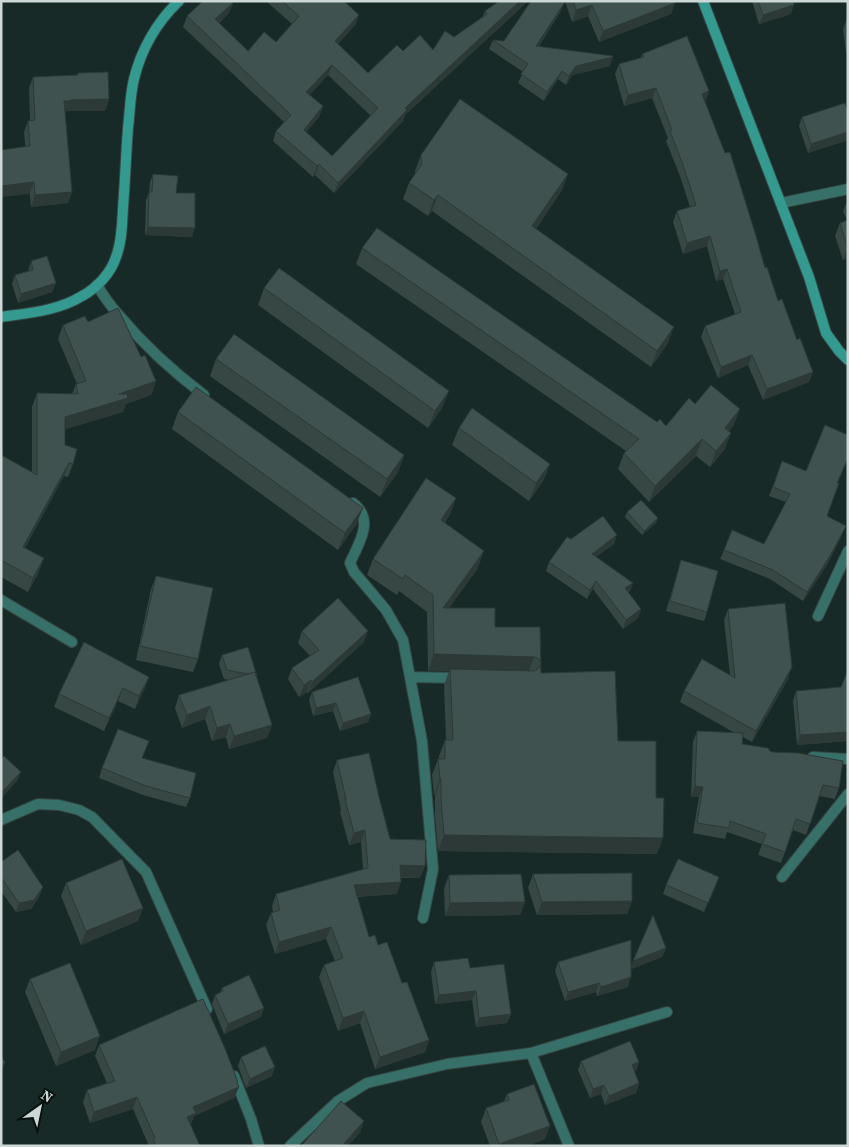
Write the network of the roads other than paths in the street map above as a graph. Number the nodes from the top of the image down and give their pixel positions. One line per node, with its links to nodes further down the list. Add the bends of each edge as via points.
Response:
1 (179, 1): 5 (street, via 155,30 136,72 130,105 121,233 116,257 108,274)
2 (704, 1): 4 (street)
3 (848, 189): 4 (street)
4 (781, 203): 7 (street, via 826,333)
5 (97, 285): 6 (street, via 81,297 54,308); 8 (street, via 145,344)
6 (1, 317)
7 (848, 360)
8 (212, 402)
9 (345, 496): 14 (street, via 359,507 365,520 364,531 350,562 354,572 386,610 403,640)
10 (848, 551): 12 (street)
11 (1, 600): 13 (street)
12 (818, 616)
13 (72, 642)
14 (410, 677): 15 (street); 21 (street, via 422,741 433,869)
15 (468, 678)
16 (799, 757): 17 (street)
17 (848, 759)
18 (848, 794): 20 (street)
19 (1, 820): 23 (street, via 38,804 59,805 92,817 146,872)
20 (782, 877)
21 (423, 918)
22 (667, 1012): 24 (street)
23 (211, 1018)
24 (531, 1053): 27 (street, via 447,1064 367,1083 338,1102); 28 (street)
25 (229, 1063): 26 (street)
26 (259, 1146)
27 (290, 1146)
28 (569, 1146)

